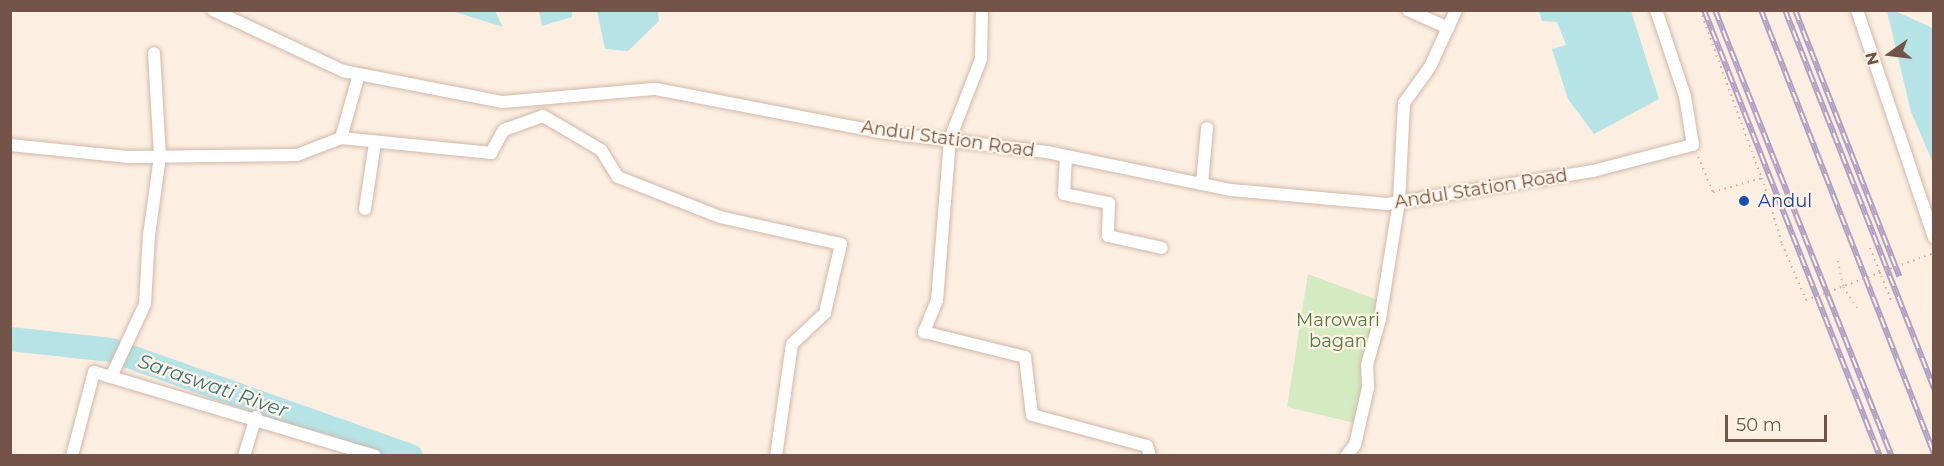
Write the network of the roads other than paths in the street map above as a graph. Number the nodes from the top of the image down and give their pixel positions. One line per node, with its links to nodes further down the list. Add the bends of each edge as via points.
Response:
1 (213, 10): 9 (street, Andul Station Road, via 343,71)
2 (982, 10): 12 (street, via 981,59)
3 (1408, 10): 7 (street)
4 (1456, 10): 7 (street)
5 (1656, 10): 18 (street, Andul Station Road, via 1685,96 1693,145 1593,171)
6 (1857, 10): 20 (street)
7 (1448, 28): 18 (street, via 1430,67 1404,104)
8 (154, 53): 16 (street)
9 (360, 74): 11 (street); 12 (street, Andul Station Road, via 503,102 656,89 879,132)
10 (1207, 128): 17 (street)
11 (341, 138): 13 (street); 16 (street, via 297,156)
12 (950, 139): 15 (street, Andul Station Road); 28 (street, via 937,300 924,332 1025,357 1032,415 1147,446)
13 (375, 143): 19 (street); 27 (street, via 491,153 504,130 543,116 601,150 618,177 720,217 841,244 825,313 792,344)
14 (10, 145): 16 (street)
15 (1066, 156): 17 (street, Andul Station Road); 21 (street, via 1064,194 1109,203 1108,236)
16 (160, 157): 22 (street, via 148,236 145,304)
17 (1202, 184): 18 (street, Andul Station Road, via 1231,190)
18 (1399, 202): 29 (street, via 1380,319 1367,365 1368,388 1355,445)
19 (365, 209)
20 (1934, 237)
21 (1162, 248)
22 (115, 372): 23 (street); 24 (street, via 94,372)
23 (256, 417): 25 (street); 26 (street)
24 (72, 456)
25 (244, 456)
26 (375, 456)
27 (776, 456)
28 (1150, 456)
29 (1346, 456)

